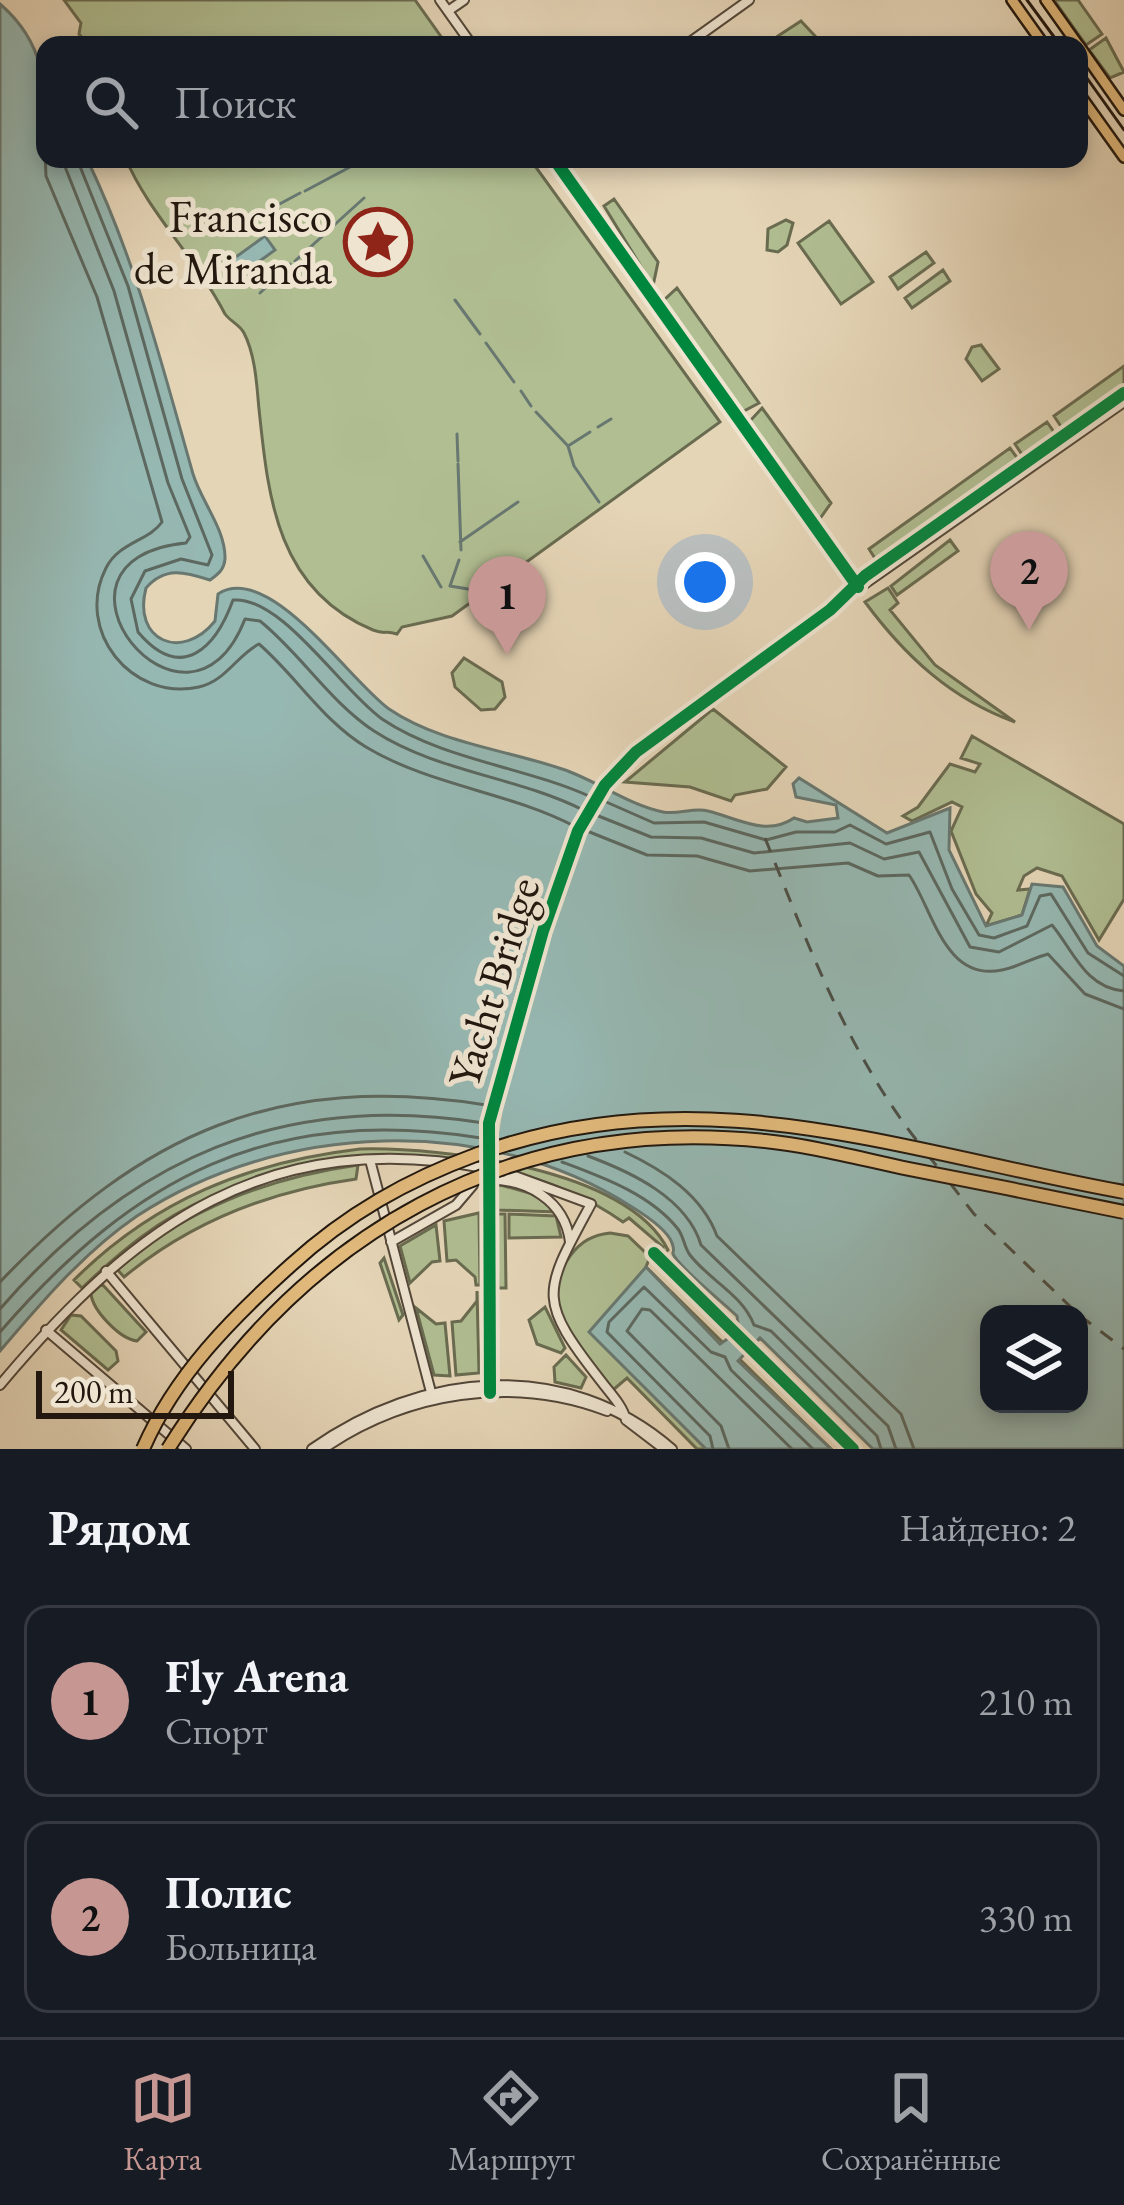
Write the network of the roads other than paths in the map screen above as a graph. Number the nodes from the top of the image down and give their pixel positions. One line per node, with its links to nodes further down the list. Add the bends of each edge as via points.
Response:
1 (440, 0): 6 (street)
2 (464, 0): 6 (street)
3 (749, 0): 8 (street)
4 (1012, 0): 9 (main road)
5 (1046, 0): 10 (main road)
6 (448, 11): 7 (street)
7 (466, 36)
8 (699, 36)
9 (1038, 36)
10 (1071, 36)
11 (1088, 60): 13 (main road)
12 (1088, 107): 14 (main road)
13 (1124, 110)
14 (1124, 157)
15 (560, 168): 17 (street)
16 (1124, 397): 17 (street, Yacht Bridge)
17 (858, 587): 28 (street, Yacht Bridge, bridge, via 626,762 594,801 567,860 494,1100 487,1144)
18 (370, 1160): 21 (street); 22 (street, via 495,1170 591,1204); 24 (street, via 296,1171 206,1203)
19 (1124, 1192): 32 (highway, bridge, via 728,1117 623,1120 521,1138 392,1191 323,1236 206,1349)
20 (1124, 1212): 33 (highway, bridge, via 765,1141 658,1137 526,1162 404,1210 345,1250 238,1348)
21 (391, 1242): 22 (street, via 455,1205 476,1180 496,1180 548,1198 568,1223); 29 (street)
22 (570, 1244): 26 (street, via 552,1303)
23 (654, 1253): 39 (street)
24 (106, 1271): 25 (street); 35 (street)
25 (46, 1330): 27 (street); 34 (street)
26 (598, 1378): 30 (street); 31 (street)
27 (0, 1384)
28 (490, 1389): 29 (street); 30 (street, via 532,1385)
29 (432, 1396): 36 (street, via 394,1402); 37 (street)
30 (588, 1401): 31 (street)
31 (627, 1417): 38 (street)
32 (143, 1449)
33 (168, 1449)
34 (186, 1449)
35 (255, 1449)
36 (312, 1449)
37 (322, 1449)
38 (668, 1449)
39 (853, 1449)

